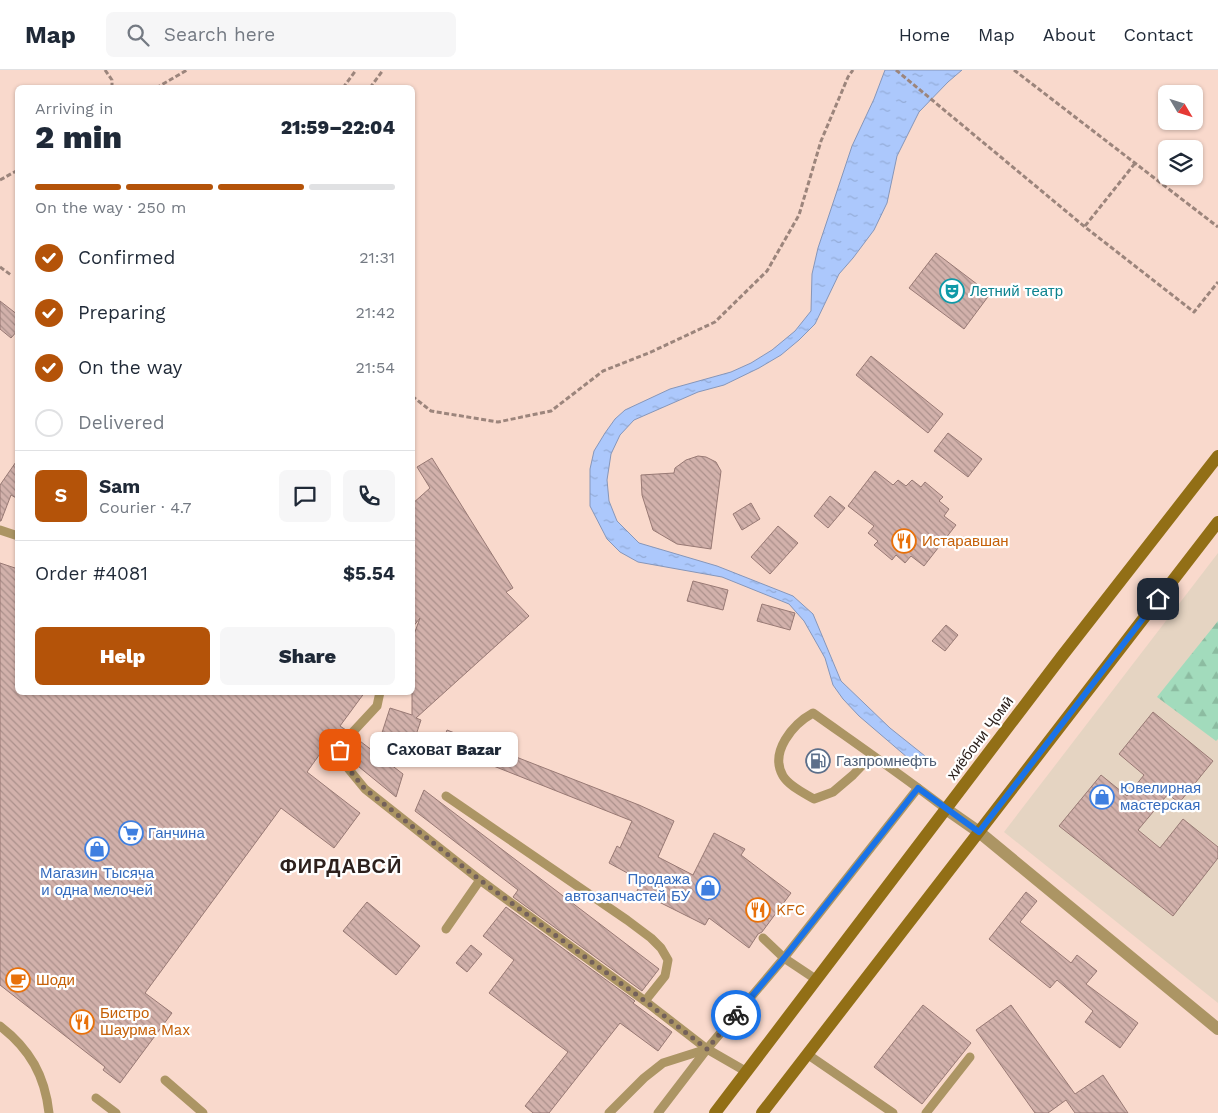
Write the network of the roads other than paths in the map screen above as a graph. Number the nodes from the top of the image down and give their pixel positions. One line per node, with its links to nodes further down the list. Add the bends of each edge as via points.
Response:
1 (1218, 456): 9 (main road, хиёбони Ҷомӣ)
2 (1218, 522): 10 (main road)
3 (0, 530): 4 (lane)
4 (15, 535)
5 (379, 695): 11 (lane, via 377,706 340,750 342,761 365,789)
6 (872, 755): 6 (lane, via 813,713 803,718 789,735 781,747 778,764 784,778 814,799 833,792); 7 (lane)
7 (918, 788): 9 (lane); 14 (lane)
8 (446, 796): 16 (lane, via 627,920 661,948 668,960 665,976)
9 (946, 809): 10 (street); 15 (main road, хиёбони Ҷомӣ)
10 (979, 832): 18 (street); 20 (main road)
11 (480, 880): 12 (lane); 16 (lane)
12 (446, 929)
13 (764, 938): 14 (lane)
14 (784, 958): 15 (lane); 19 (lane)
15 (816, 980): 22 (main road, хиёбони Ҷомӣ)
16 (645, 1001): 19 (lane)
17 (0, 1026): 25 (lane, via 13,1036 37,1068)
18 (1218, 1028)
19 (707, 1049): 22 (lane); 28 (lane, via 663,1063); 29 (lane)
20 (807, 1054): 31 (main road); 32 (lane)
21 (970, 1057): 33 (lane)
22 (747, 1072): 30 (main road, хиёбони Ҷомӣ)
23 (165, 1080): 27 (lane)
24 (96, 1098): 26 (lane)
25 (49, 1113)
26 (116, 1113)
27 (203, 1113)
28 (609, 1113)
29 (658, 1113)
30 (715, 1113)
31 (762, 1113)
32 (893, 1113)
33 (926, 1113)

